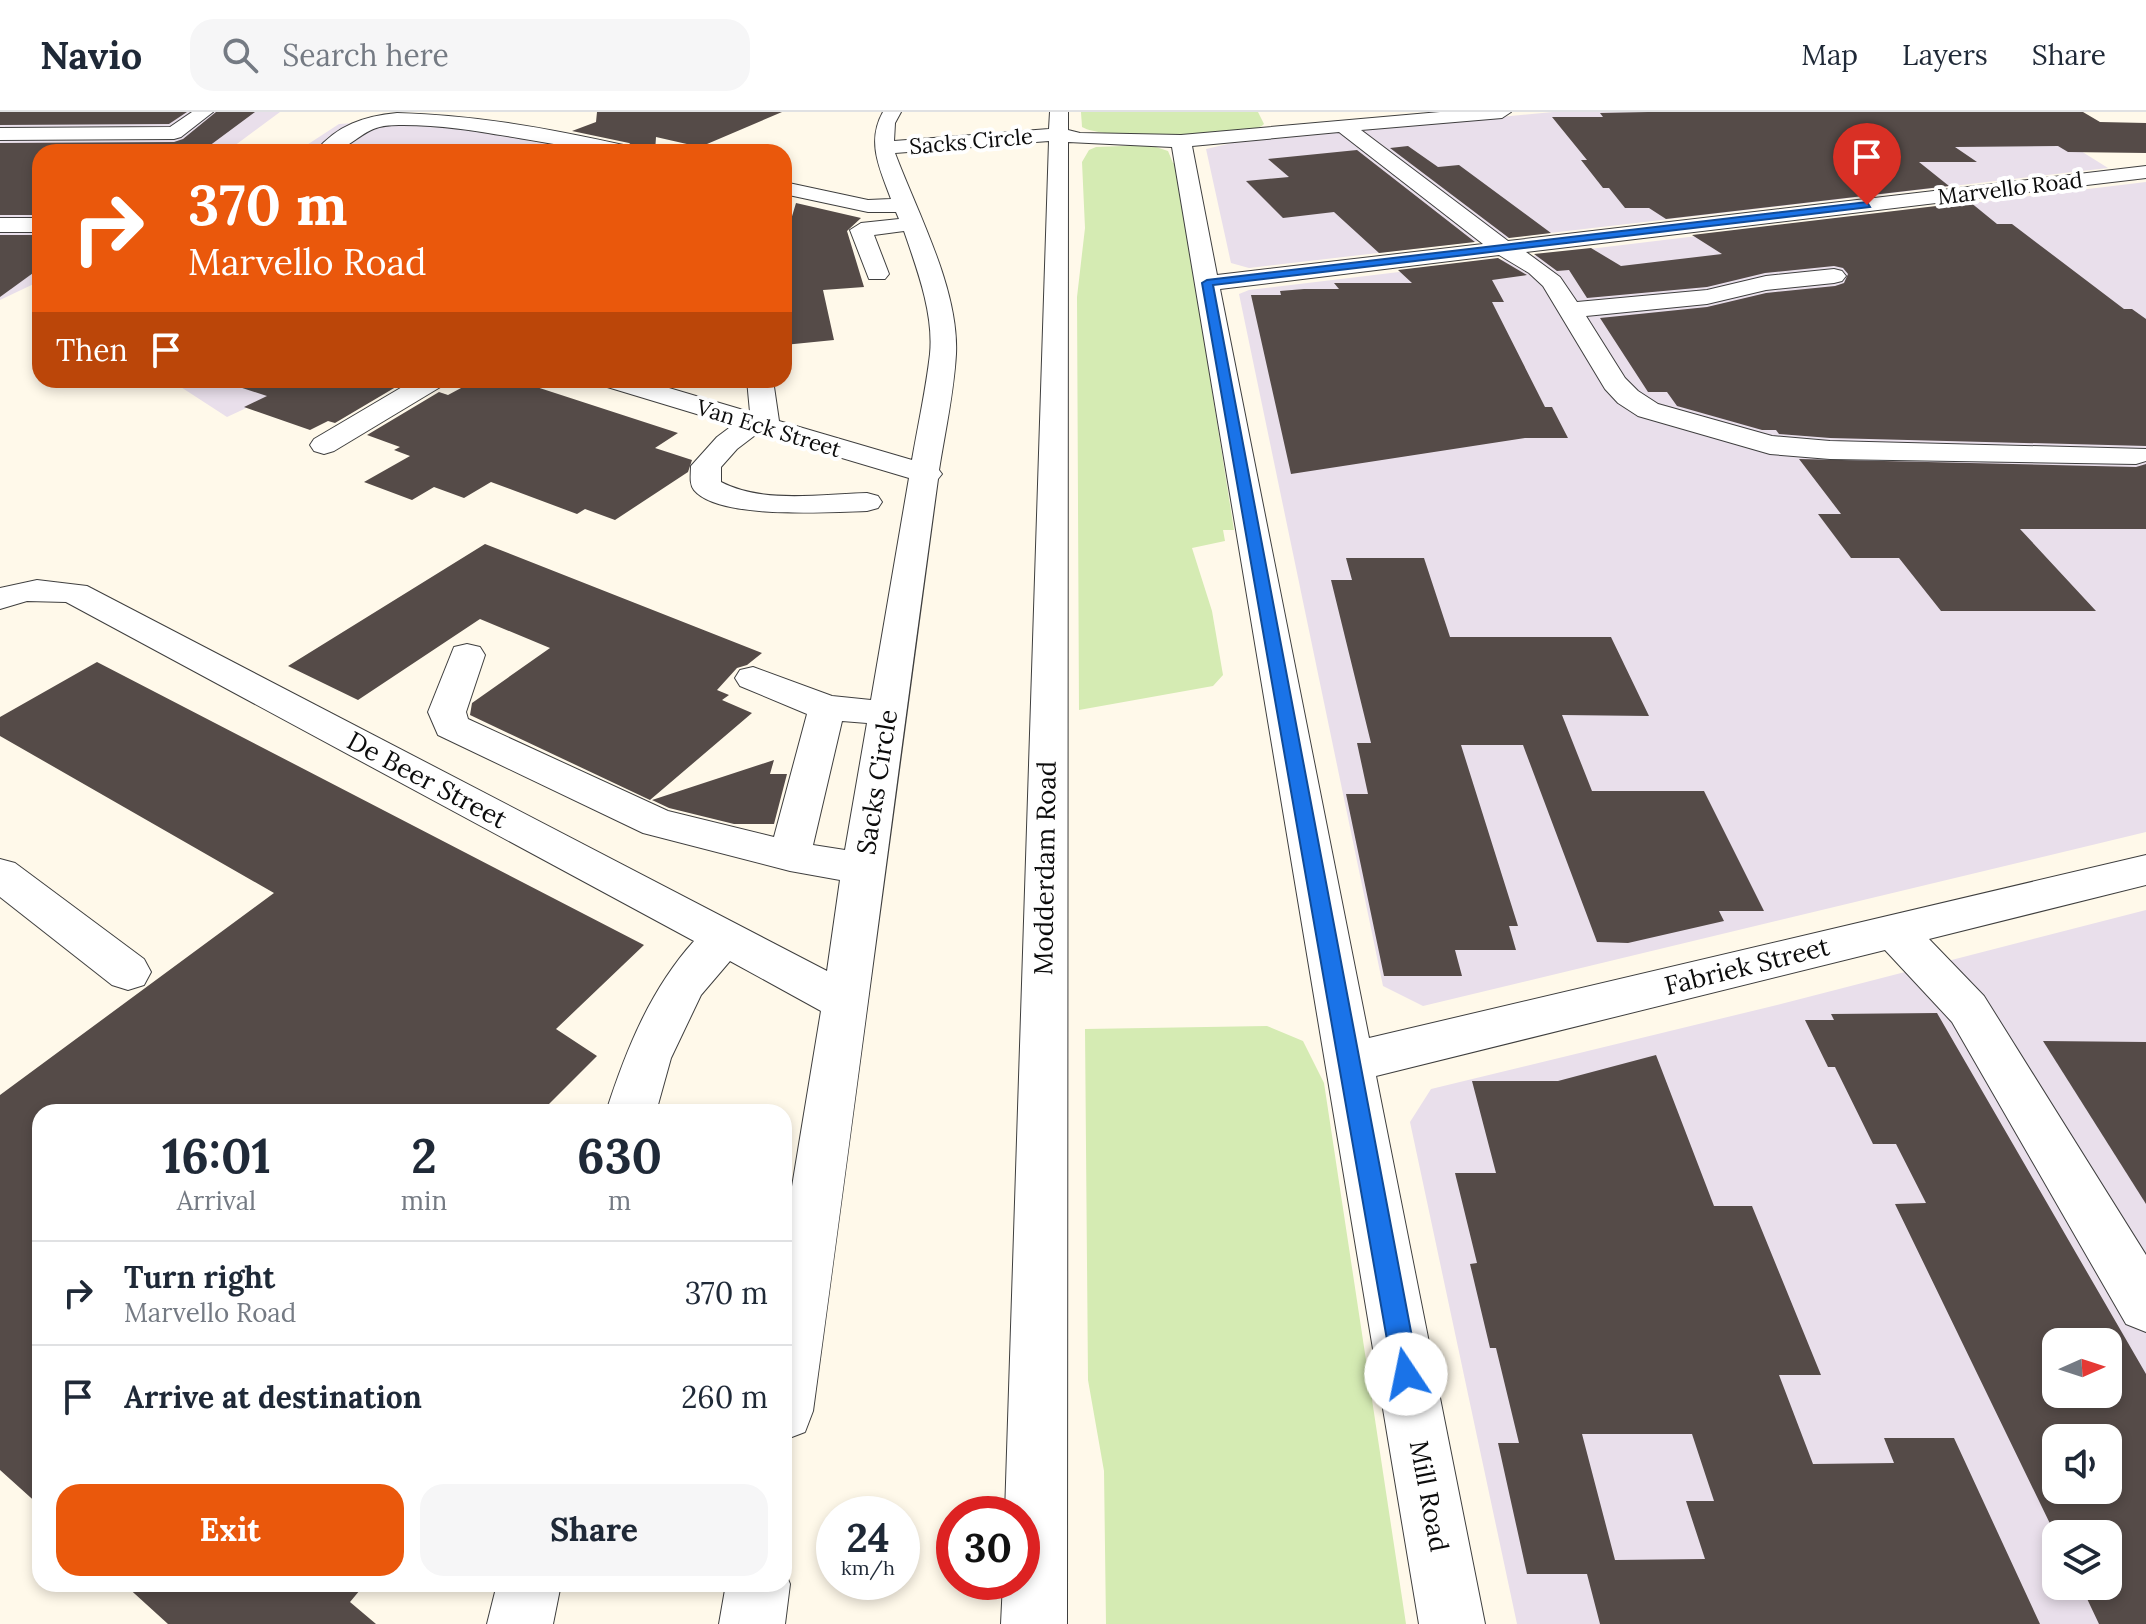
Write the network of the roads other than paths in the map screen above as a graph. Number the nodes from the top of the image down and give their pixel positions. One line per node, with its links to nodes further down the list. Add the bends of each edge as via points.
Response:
1 (88, 112): 9 (street)
2 (204, 112): 10 (street)
3 (892, 112): 19 (street, Sacks Circle, via 886,123)
4 (1270, 112): 13 (street)
5 (1502, 112): 7 (street, Sacks Circle)
6 (591, 121): 18 (street)
7 (1344, 127): 13 (street, Sacks Circle); 27 (street)
8 (472, 129): 18 (street)
9 (52, 133): 10 (street); 14 (street)
10 (174, 133): 11 (street); 16 (street)
11 (206, 133)
12 (1064, 133): 15 (street, Sacks Circle); 19 (street, Sacks Circle); 61 (street, Modderdam Road, via 1054,270)
13 (1284, 133): 15 (street, Sacks Circle)
14 (0, 134)
15 (1181, 141): 30 (street, Mill Road)
16 (159, 144)
17 (334, 144): 18 (street, via 382,117 429,114 470,116)
18 (563, 144)
19 (885, 154): 22 (street, Sacks Circle)
20 (2146, 172): 27 (street, Marvello Road)
21 (792, 190): 22 (street)
22 (906, 214): 26 (street); 38 (street, Sacks Circle, via 943,332)
23 (835, 223): 26 (street)
24 (0, 225): 25 (street)
25 (32, 225)
26 (861, 230): 28 (street)
27 (1503, 248): 30 (street, Marvello Road); 31 (street, via 1537,268)
28 (877, 274)
29 (1834, 276): 31 (street, via 1766,283 1707,297)
30 (1207, 283): 53 (street, Mill Road)
31 (1571, 310): 37 (street, via 1628,397 1648,410 1743,439 1830,450)
32 (420, 388): 36 (street)
33 (639, 388): 35 (street, Van Eck Street)
34 (760, 388): 35 (street)
35 (760, 425): 38 (street, Van Eck Street); 39 (street, via 727,443 706,466 706,486 717,495)
36 (324, 445)
37 (2136, 455)
38 (927, 474): 44 (street, Sacks Circle)
39 (867, 502)
40 (0, 599): 50 (street, De Beer Street, via 15,592 52,589 75,593)
41 (467, 655): 45 (street, via 447,712 451,726 657,823)
42 (753, 678): 43 (street)
43 (827, 708): 44 (street); 45 (street)
44 (889, 713): 46 (street, Sacks Circle)
45 (790, 856): 46 (street)
46 (863, 868): 52 (street, Sacks Circle)
47 (2146, 870): 49 (street, Fabriek Street)
48 (0, 874): 51 (street)
49 (1894, 931): 53 (street, Fabriek Street); 55 (street, via 1968,1009)
50 (724, 937): 52 (street, De Beer Street); 54 (street, via 683,984 647,1058)
51 (128, 972)
52 (846, 1002): 56 (street, Sacks Circle)
53 (1348, 1063): 62 (street, Mill Road)
54 (633, 1104)
55 (2146, 1305)
56 (792, 1358)
57 (527, 1592): 59 (street)
58 (757, 1592): 60 (street)
59 (520, 1624)
60 (752, 1624)
61 (1034, 1624)
62 (1452, 1624)

